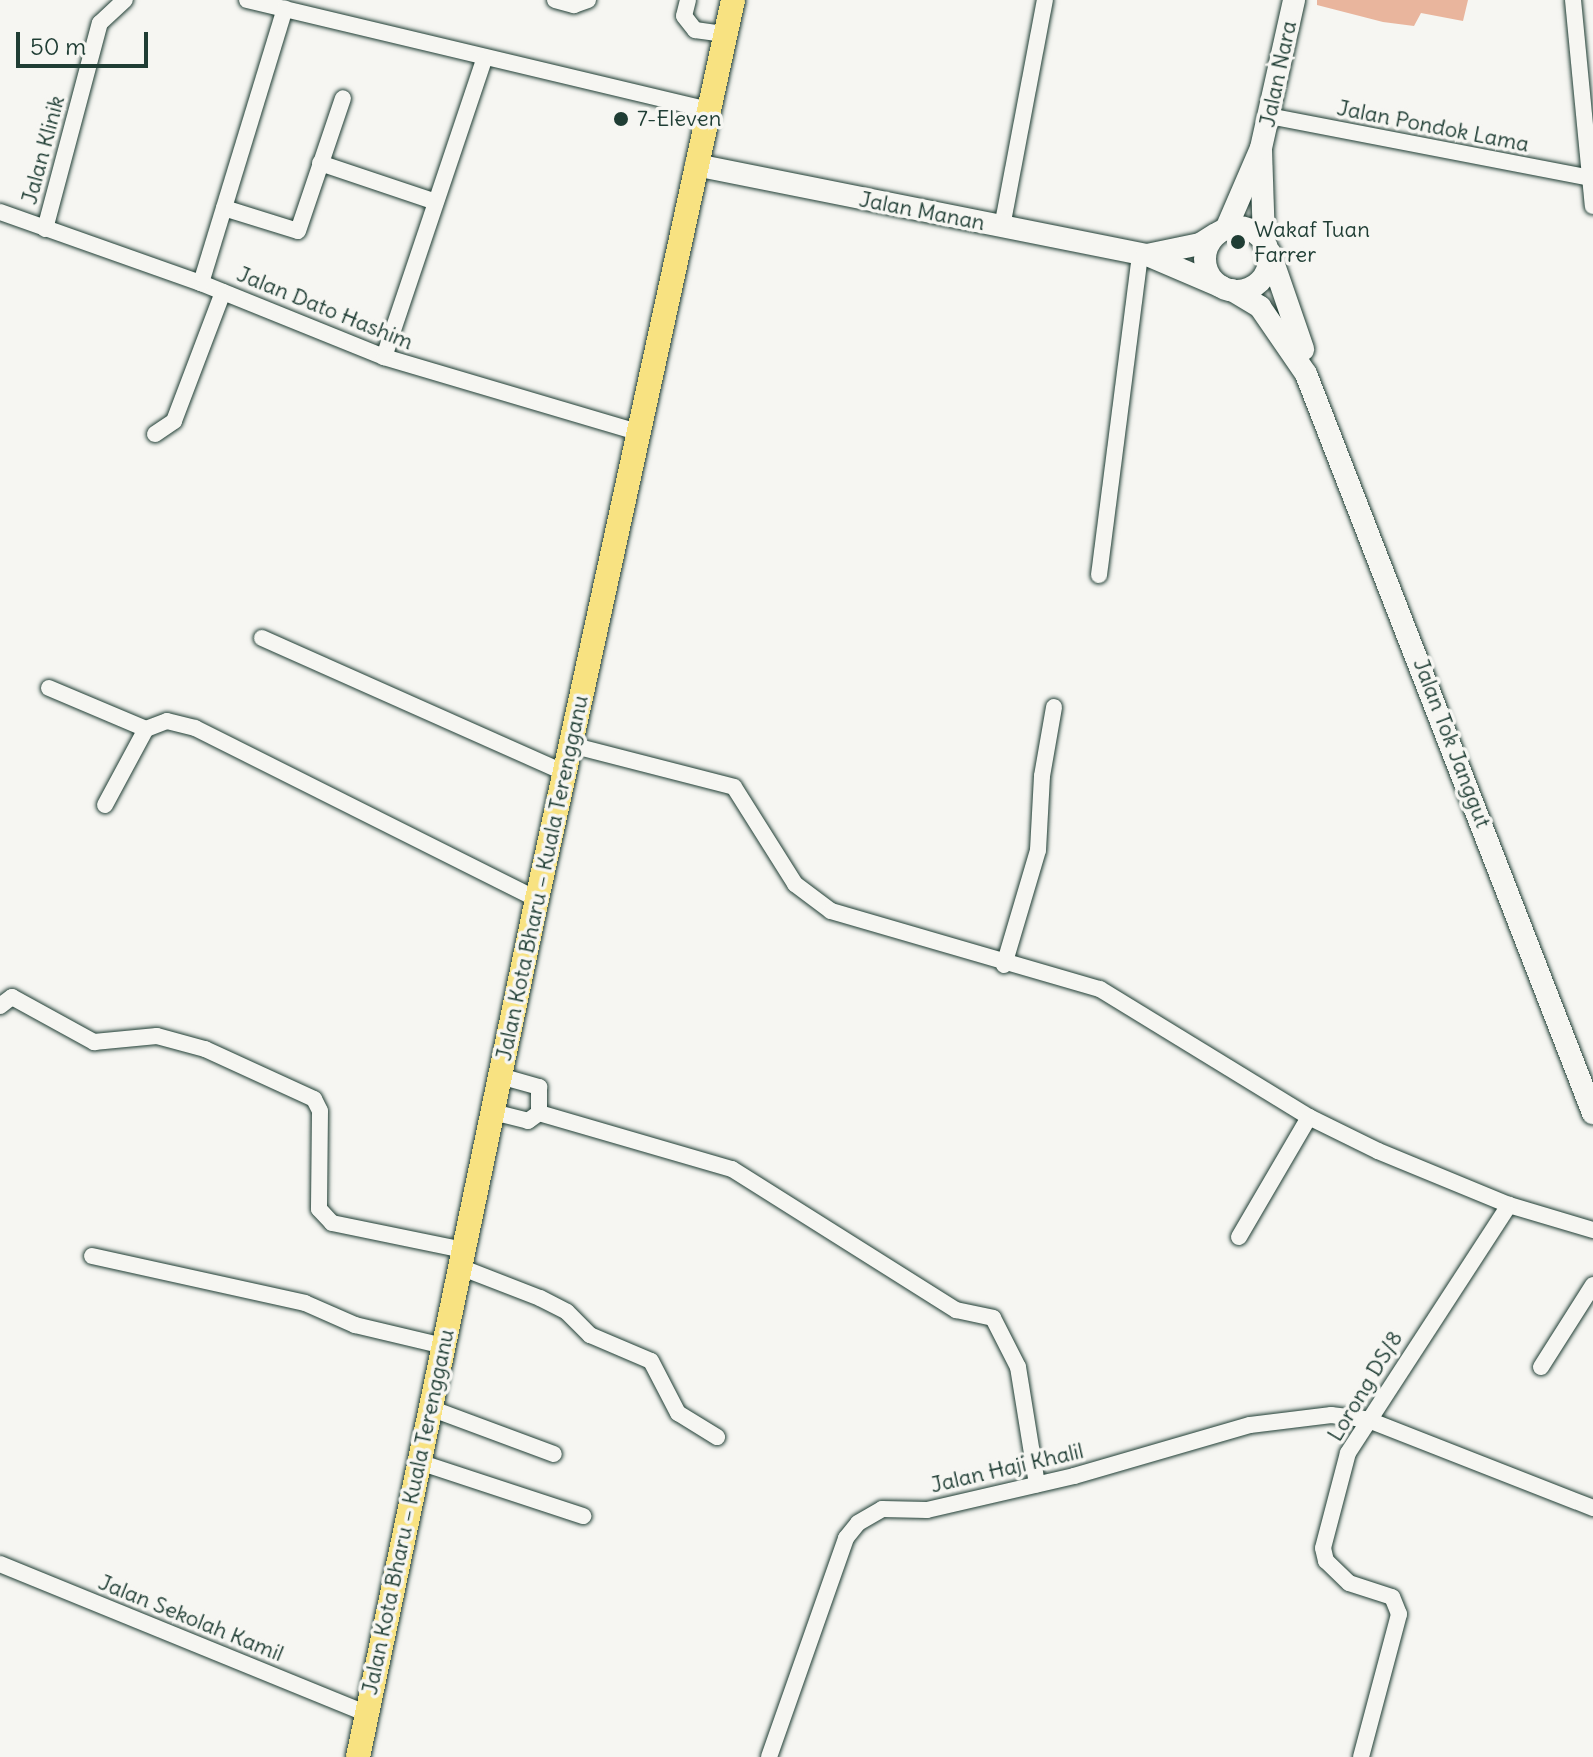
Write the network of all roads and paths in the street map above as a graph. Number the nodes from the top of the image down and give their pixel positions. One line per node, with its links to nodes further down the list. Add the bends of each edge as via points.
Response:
1 (125, 0): 25 (street, Jalan Klinik, via 116,2 100,23)
2 (247, 0): 10 (street)
3 (555, 0): 4 (street, via 574,5)
4 (588, 0)
5 (688, 0): 11 (street, via 684,16 695,30)
6 (733, 0): 11 (main road, Jalan Kota Bharu – Kuala Terengganu)
7 (1045, 0): 24 (street)
8 (1294, 0): 15 (main road, Jalan Nara)
9 (1573, 0): 19 (street)
10 (285, 9): 12 (street); 22 (street)
11 (725, 34): 14 (main road, Jalan Kota Bharu – Kuala Terengganu)
12 (484, 59): 14 (street); 20 (street)
13 (343, 98): 17 (street)
14 (709, 110): 18 (main road, Jalan Kota Bharu – Kuala Terengganu)
15 (1269, 116): 16 (main road, Jalan Nara); 19 (street, Jalan Pondok Lama)
16 (1261, 148): 26 (main road, Jalan Nara); 27 (main road, Jalan Nara)
17 (320, 163): 20 (street); 22 (street, via 298,231)
18 (696, 165): 24 (main road, Jalan Manan); 34 (main road, Jalan Kota Bharu – Kuala Terengganu)
19 (1590, 178): 21 (street)
20 (436, 202): 32 (street)
21 (1593, 206)
22 (224, 208): 29 (street)
23 (0, 212): 25 (street, Jalan Dato Hashim)
24 (1002, 227): 28 (main road, Jalan Manan)
25 (45, 229): 29 (street, Jalan Dato Hashim)
26 (1221, 231): 27 (main road, via 1246,227); 28 (main road, Jalan Manan, via 1200,244); 30 (main road, via 1206,262)
27 (1266, 245): 30 (main road, via 1261,281); 33 (main road, Jalan Tok Janggut)
28 (1144, 254): 30 (main road, Jalan Manan); 36 (street)
29 (201, 283): 31 (street, Jalan Dato Hashim)
30 (1227, 289): 33 (main road, Jalan Tok Janggut, via 1260,307)
31 (223, 292): 32 (street, Jalan Dato Hashim); 35 (street, via 174,421)
32 (384, 357): 34 (street, Jalan Dato Hashim)
33 (1306, 374): 50 (main road, Jalan Tok Janggut)
34 (638, 432): 41 (main road, Jalan Kota Bharu – Kuala Terengganu)
35 (155, 434)
36 (1099, 575)
37 (262, 638): 42 (street)
38 (49, 688): 40 (street)
39 (1054, 707): 45 (street, via 1042,776 1038,850)
40 (146, 729): 43 (street); 44 (street, via 167,721 195,728)
41 (571, 745): 42 (main road, Jalan Kota Bharu – Kuala Terengganu); 45 (street, via 734,787 768,846 813,900 831,911)
42 (565, 773): 44 (main road, Jalan Kota Bharu – Kuala Terengganu)
43 (105, 805)
44 (537, 899): 47 (main road, Jalan Kota Bharu – Kuala Terengganu)
45 (1004, 965): 51 (street, via 1120,999)
46 (0, 1006): 56 (street, via 12,997 94,1042 157,1036 205,1049 314,1099 320,1111 319,1209 332,1223)
47 (500, 1076): 48 (main road, Jalan Kota Bharu – Kuala Terengganu); 49 (street, via 539,1087)
48 (493, 1112): 49 (street, via 528,1121); 56 (main road, Jalan Kota Bharu – Kuala Terengganu)
49 (539, 1113): 65 (street, via 732,1169 956,1310 993,1318 1018,1367)
50 (1593, 1113)
51 (1309, 1117): 52 (street); 54 (street)
52 (1509, 1205): 53 (street); 61 (street, Lorong DS/8)
53 (1593, 1230)
54 (1239, 1237)
55 (92, 1256): 58 (street, via 305,1303 355,1325)
56 (462, 1259): 58 (main road, Jalan Kota Bharu – Kuala Terengganu); 62 (street, via 567,1312 590,1335 651,1361 678,1413)
57 (1593, 1285): 59 (street)
58 (444, 1346): 60 (main road, Jalan Kota Bharu – Kuala Terengganu)
59 (1541, 1367)
60 (430, 1408): 63 (street); 64 (main road, Jalan Kota Bharu – Kuala Terengganu)
61 (1366, 1419): 65 (street, Jalan Haji Khalil, via 1331,1415 1250,1425); 66 (street, Jalan Haji Khalil); 72 (street, Lorong DS/8, via 1348,1453 1323,1548 1336,1575 1397,1603 1399,1614)
62 (717, 1437)
63 (554, 1454)
64 (419, 1462): 67 (street); 69 (main road, Jalan Kota Bharu – Kuala Terengganu)
65 (1037, 1484): 71 (street, Jalan Haji Khalil, via 927,1510 882,1509 858,1523 846,1538)
66 (1593, 1508)
67 (583, 1516)
68 (0, 1564): 69 (street, Jalan Sekolah Kamil)
69 (366, 1713): 70 (main road, Jalan Kota Bharu – Kuala Terengganu)
70 (358, 1757)
71 (769, 1757)
72 (1361, 1757)

